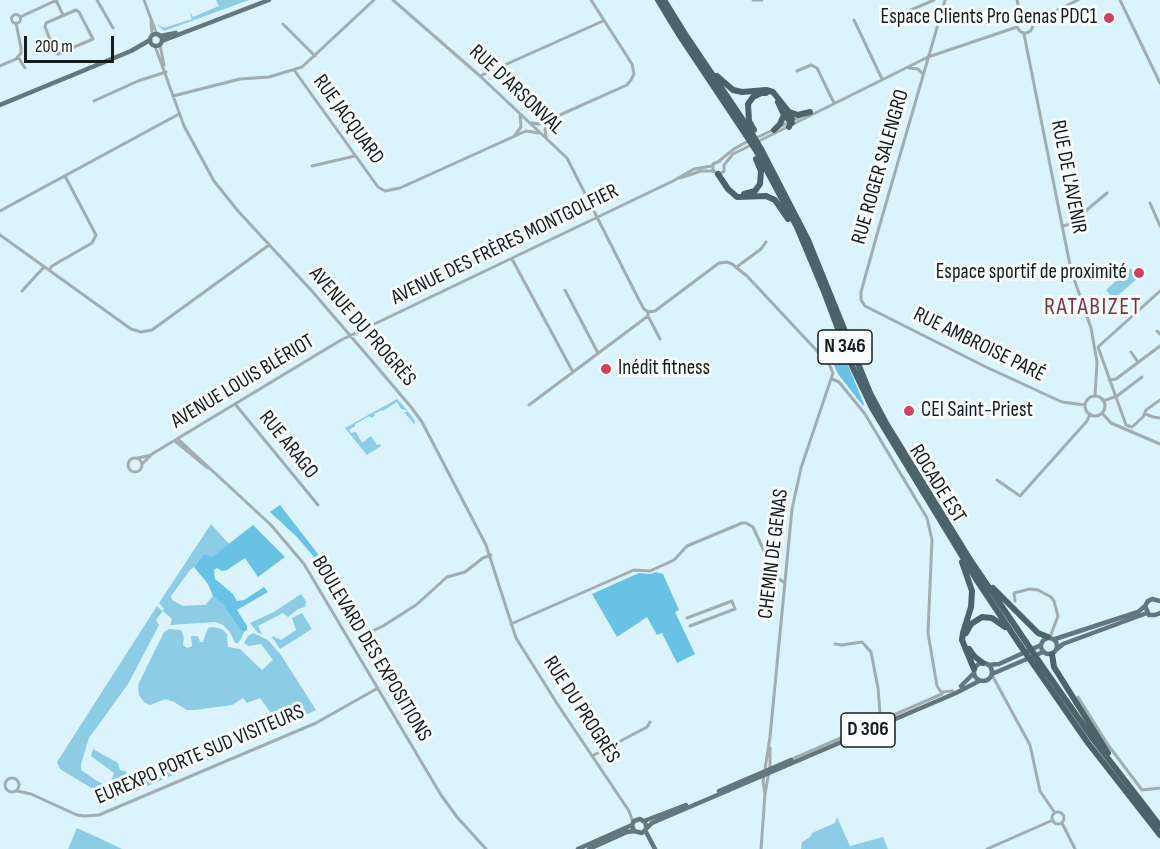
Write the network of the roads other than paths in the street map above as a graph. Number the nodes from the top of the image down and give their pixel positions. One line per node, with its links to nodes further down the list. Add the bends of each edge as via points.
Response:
1 (56, 0): 17 (street); 18 (street)
2 (97, 0): 27 (street)
3 (144, 0): 30 (street, AVENUE DU PROGRÈS)
4 (269, 0): 30 (main road)
5 (374, 0): 32 (street)
6 (393, 0): 43 (street, RUE D'ARSONVAL)
7 (591, 0): 22 (street)
8 (658, 0): 58 (highway, via 707,76 707,82)
9 (664, 0): 36 (highway, ROCADE EST / N 346)
10 (753, 0): 11 (street)
11 (762, 0)
12 (934, 0): 19 (street, via 901,14)
13 (945, 0): 29 (street, RUE ROGER SALENGRO)
14 (1017, 0): 20 (street)
15 (1078, 0): 23 (street)
16 (1120, 0): 45 (street)
17 (63, 16): 17 (street, via 45,27 58,54 93,39 79,12)
18 (20, 17): 24 (street); 24 (street, via 12,17)
19 (902, 18)
20 (1021, 18): 23 (street, via 1028,17); 26 (street)
21 (854, 20): 44 (street)
22 (603, 21): 43 (street); 54 (street, via 632,64 632,80)
23 (1033, 22): 28 (street, via 1031,31)
24 (16, 23): 33 (street, via 21,48)
25 (283, 24): 32 (street)
26 (1017, 27): 28 (street); 31 (street, AVENUE DES FRÈRES MONTGOLFIER)
27 (113, 28)
28 (1024, 34): 72 (street, RUE DE L'AVENIR)
29 (934, 39): 31 (street, via 935,50); 34 (street, RUE ROGER SALENGRO)
30 (156, 41): 39 (street, AVENUE DU PROGRÈS); 49 (main road)
31 (942, 52): 34 (street, AVENUE DES FRÈRES MONTGOLFIER)
32 (315, 56): 40 (street)
33 (18, 57): 35 (street); 37 (street)
34 (928, 57): 38 (street, AVENUE DES FRÈRES MONTGOLFIER); 42 (street, RUE ROGER SALENGRO)
35 (0, 66)
36 (706, 66): 51 (highway, via 733,90 773,92); 58 (highway, ROCADE EST / N 346)
37 (25, 68)
38 (904, 68): 42 (street, via 918,69); 44 (street, AVENUE DES FRÈRES MONTGOLFIER)
39 (165, 70): 46 (street, AVENUE DU PROGRÈS); 47 (street)
40 (294, 70): 46 (street); 63 (street, RUE JACQUARD)
41 (797, 71): 48 (street, via 811,65 817,68)
42 (923, 74): 85 (street, RUE ROGER SALENGRO, via 861,292)
43 (480, 76): 53 (street, RUE D'ARSONVAL)
44 (882, 79): 48 (street, AVENUE DES FRÈRES MONTGOLFIER)
45 (1160, 83)
46 (173, 96): 52 (street, AVENUE DU PROGRÈS)
47 (94, 101)
48 (834, 103): 50 (street, AVENUE DES FRÈRES MONTGOLFIER); 56 (street, AVENUE DES FRÈRES MONTGOLFIER)
49 (0, 105)
50 (810, 112): 51 (highway); 56 (street, AVENUE DES FRÈRES MONTGOLFIER)
51 (787, 113): 56 (highway); 57 (highway); 58 (highway, via 769,93 753,97 747,112)
52 (180, 114): 67 (street); 76 (street, AVENUE DU PROGRÈS, via 214,181)
53 (520, 114): 55 (street, RUE D'ARSONVAL); 60 (street, via 520,128)
54 (553, 118): 55 (street, via 539,124); 61 (street, via 545,129)
55 (528, 122): 59 (street, RUE D'ARSONVAL)
56 (791, 124): 57 (street, AVENUE DES FRÈRES MONTGOLFIER); 66 (street, AVENUE DES FRÈRES MONTGOLFIER, via 738,150)
57 (774, 129): 64 (street, AVENUE DES FRÈRES MONTGOLFIER)
58 (749, 133): 62 (highway, ROCADE EST / N 346, bridge)
59 (542, 134): 60 (street, RUE JACQUARD, via 529,131); 61 (street, RUE D'ARSONVAL)
60 (511, 137): 63 (street, RUE JACQUARD, via 400,188 385,191)
61 (546, 138): 71 (street, RUE D'ARSONVAL, via 572,166)
62 (759, 150): 66 (highway, via 762,175 755,191 735,192); 78 (highway, ROCADE EST / N 346); 117 (highway, ROCADE EST / N 346, via 808,240 870,393)
63 (355, 156): 65 (street)
64 (719, 161): 66 (street); 66 (street, AVENUE DES FRÈRES MONTGOLFIER, via 715,162)
65 (312, 166)
66 (718, 169): 71 (street, AVENUE DES FRÈRES MONTGOLFIER, via 673,181); 78 (highway, via 737,197 766,196 776,200)
67 (64, 176): 70 (street); 81 (street, via 96,235 92,243)
68 (1107, 193): 72 (street)
69 (1150, 203): 73 (street)
70 (0, 211)
71 (596, 218): 77 (street, AVENUE DES FRÈRES MONTGOLFIER); 86 (street, RUE D'ARSONVAL)
72 (1063, 226): 97 (street, RUE DE L'AVENIR, via 1075,283 1091,328 1097,362)
73 (1160, 226)
74 (0, 235): 79 (street)
75 (766, 242): 80 (street)
76 (269, 245): 81 (street, via 147,332 131,329); 87 (street, AVENUE DU PROGRÈS)
77 (512, 259): 87 (street, AVENUE DES FRÈRES MONTGOLFIER); 93 (street)
78 (812, 261): 115 (highway, ROCADE EST / N 346, via 865,394)
79 (45, 267): 81 (street); 83 (street)
80 (737, 267): 86 (street, via 727,262 719,264); 95 (street, via 824,359 832,369)
81 (49, 270)
82 (565, 290): 91 (street)
83 (22, 291)
84 (1160, 291): 96 (street, via 1098,345)
85 (862, 303): 103 (street, RUE AMBROISE PARÉ, via 1051,397)
86 (648, 314): 88 (street, RUE D'ARSONVAL); 91 (street)
87 (350, 336): 101 (street, AVENUE LOUIS BLÉRIOT); 116 (street, AVENUE DU PROGRÈS, via 422,422)
88 (660, 339)
89 (1160, 346): 92 (street)
90 (1131, 352): 92 (street)
91 (598, 353): 93 (street)
92 (1138, 362): 96 (street)
93 (573, 372): 102 (street)
94 (1142, 377): 98 (street)
95 (832, 379): 118 (street, CHEMIN DE GENAS, via 798,480); 143 (street, via 865,414 927,518 932,540 928,633 936,686)
96 (1109, 380): 98 (street)
97 (1095, 396): 100 (street); 103 (street, via 1089,397)
98 (1115, 397): 100 (street); 106 (street, via 1126,425 1132,427)
99 (1160, 400): 106 (street)
100 (1103, 401): 104 (street)
101 (235, 404): 108 (street, AVENUE LOUIS BLÉRIOT); 114 (street, RUE ARAGO)
102 (529, 405)
103 (1085, 405): 105 (street)
104 (1102, 413): 105 (street); 109 (street, via 1111,423)
105 (1090, 414): 113 (street, via 1020,496)
106 (1145, 414): 107 (street)
107 (1160, 418)
108 (176, 440): 110 (street, AVENUE LOUIS BLÉRIOT); 141 (street, BOULEVARD DES EXPOSITIONS, via 275,530 304,564)
109 (1160, 444)
110 (152, 454): 111 (street, AVENUE LOUIS BLÉRIOT); 112 (street, AVENUE LOUIS BLÉRIOT)
111 (138, 458): 112 (street); 112 (street, via 129,460 130,469 138,470)
112 (142, 464)
113 (997, 480)
114 (318, 505)
115 (949, 534): 129 (highway, ROCADE EST / N 346); 137 (highway, via 971,584 972,598 962,640)
116 (491, 555): 125 (street, AVENUE DU PROGRÈS); 127 (street, via 465,572 447,577 416,604)
117 (971, 561): 128 (highway, via 1038,633); 129 (highway, ROCADE EST / N 346)
118 (785, 583): 125 (street, via 776,577 753,527 742,523 687,546 678,557 664,564 650,570 634,570); 151 (street, CHEMIN DE GENAS)
119 (1015, 601): 128 (street, via 1014,593 1030,589 1051,597 1058,616)
120 (1160, 601): 121 (main road, via 1152,598)
121 (1145, 606): 122 (main road); 128 (main road, via 1138,612)
122 (1148, 613): 123 (main road); 132 (main road, via 1063,644)
123 (1159, 614)
124 (687, 618): 126 (street, via 732,601 735,609)
125 (511, 624): 149 (street, RUE DU PROGRÈS, via 524,652)
126 (690, 626)
127 (364, 635)
128 (1051, 638): 131 (main road); 132 (main road, via 1058,644)
129 (1023, 643): 134 (highway, via 998,620 976,619 966,640 971,653); 135 (highway, ROCADE EST / N 346, bridge)
130 (835, 644): 145 (street, via 862,642 868,649 876,673)
131 (1041, 645): 133 (main road); 134 (main road, via 999,664)
132 (1055, 651): 133 (main road); 155 (highway, via 1054,668)
133 (1043, 652): 136 (main road)
134 (986, 664): 137 (main road, via 978,665); 138 (main road)
135 (1037, 664): 155 (highway, ROCADE EST / N 346); 164 (highway, ROCADE EST / N 346, via 1088,743)
136 (1001, 668): 138 (main road); 140 (street)
137 (974, 671): 139 (main road); 142 (main road, D 306)
138 (990, 676): 139 (main road); 140 (street)
139 (979, 681): 142 (main road, D 306)
140 (998, 684): 158 (street, via 1032,750 1040,791)
141 (378, 688): 156 (street, EUREXPO PORTE SUD VISITEURS, via 316,723 102,814 77,814); 166 (street, BOULEVARD DES EXPOSITIONS, via 449,807)
142 (955, 692): 143 (street); 150 (main road, D 306); 151 (main road, D 306)
143 (944, 693): 146 (street)
144 (1078, 696): 153 (street, via 1142,790)
145 (880, 713): 146 (street); 147 (street)
146 (886, 718): 147 (street)
147 (878, 721): 150 (street)
148 (650, 722): 149 (street)
149 (592, 756): 157 (street, RUE DU PROGRÈS)
150 (790, 760): 151 (main road, D 306)
151 (767, 772): 163 (main road, D 306); 169 (street, CHEMIN DE GENAS)
152 (20, 785): 154 (street); 154 (street, via 14,778 6,782 8,791); 156 (street, EUREXPO PORTE SUD VISITEURS)
153 (1160, 788)
154 (17, 791): 156 (street, EUREXPO PORTE SUD VISITEURS)
155 (1133, 791): 162 (highway, ROCADE EST / N 346)
156 (31, 794)
157 (629, 811): 161 (street, RUE DU PROGRÈS); 163 (street, RUE DU PROGRÈS)
158 (1054, 813): 159 (street); 160 (street, via 1064,814)
159 (1053, 820): 160 (street); 170 (street)
160 (1062, 823): 171 (street)
161 (632, 824): 163 (main road); 163 (main road); 167 (main road)
162 (1160, 826)
163 (641, 827): 165 (main road, RUE DU PROGRÈS); 168 (main road, D 306)
164 (1160, 835)
165 (653, 846)
166 (486, 849)
167 (578, 849)
168 (589, 849)
169 (760, 849)
170 (987, 849)
171 (1075, 849)

